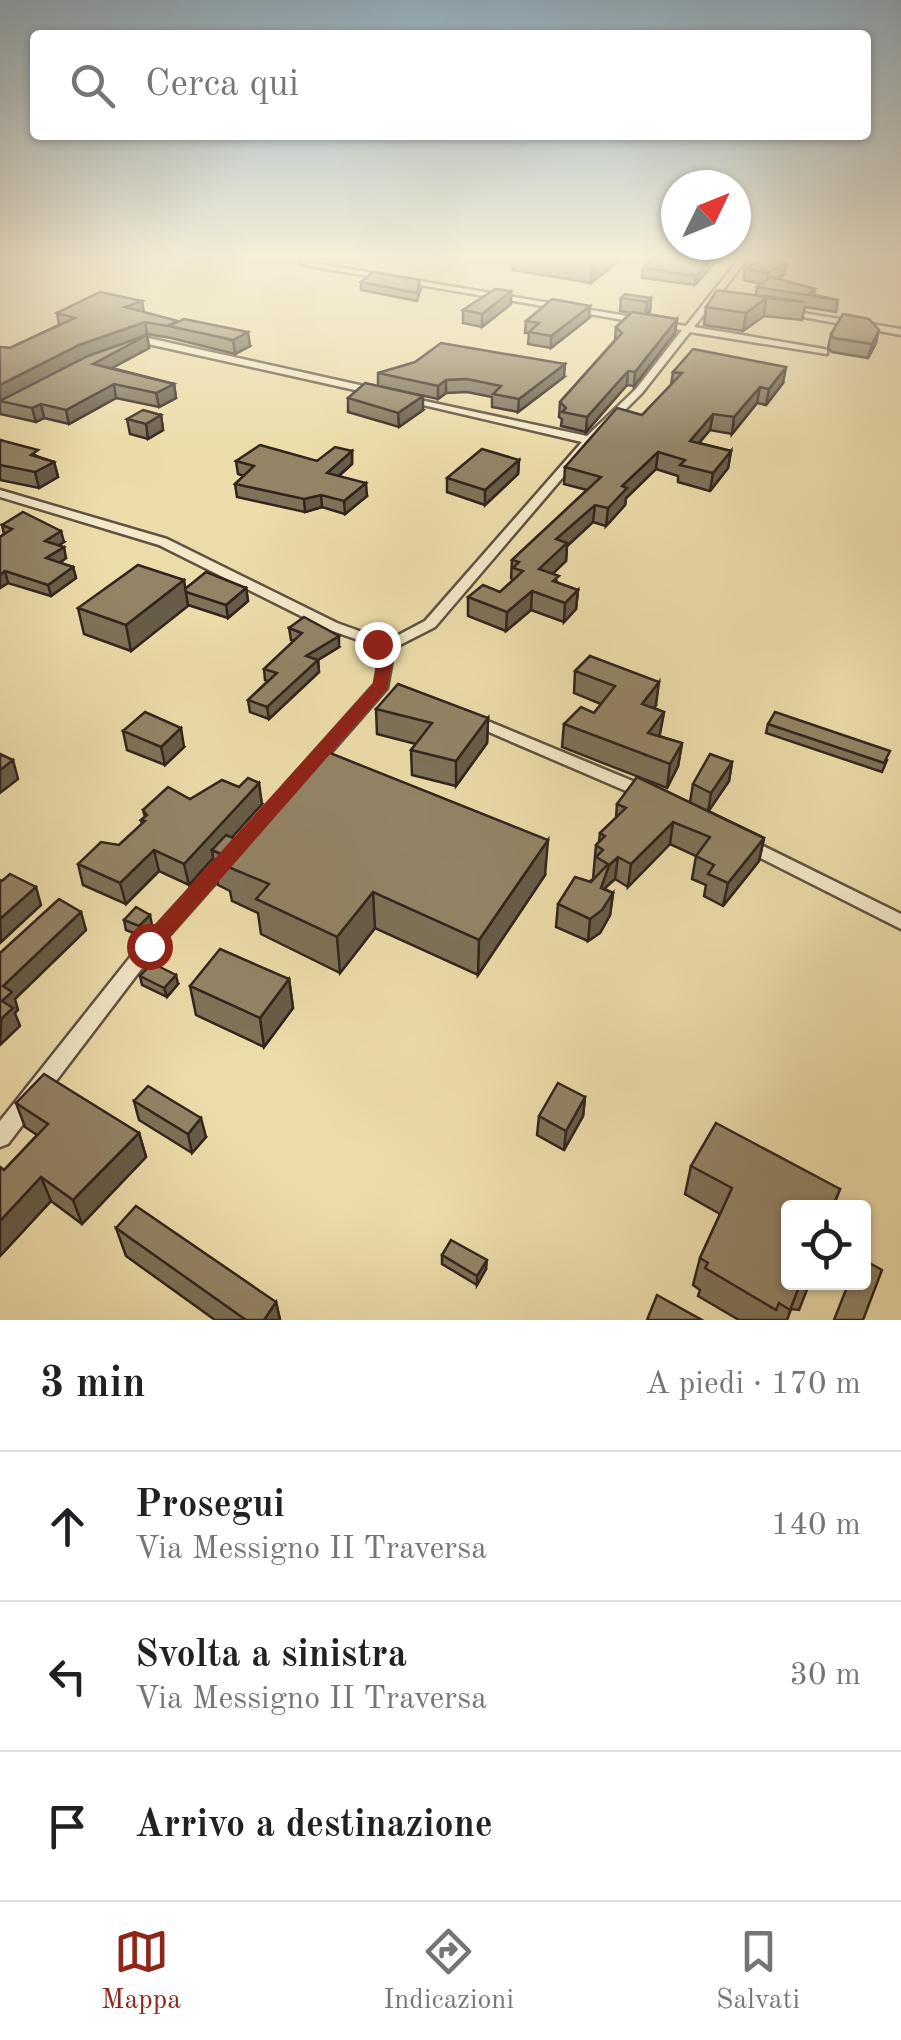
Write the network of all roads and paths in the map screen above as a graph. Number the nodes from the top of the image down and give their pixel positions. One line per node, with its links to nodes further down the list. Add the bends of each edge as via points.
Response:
1 (653, 321): 4 (street)
2 (696, 321): 4 (street)
3 (838, 321): 5 (street)
4 (692, 327): 7 (street); 10 (street)
5 (901, 332)
6 (122, 349): 8 (street, via 148,341)
7 (824, 352)
8 (382, 394)
9 (401, 398): 10 (street)
10 (589, 440): 12 (street, via 430,624)
11 (0, 493): 12 (street, via 163,542 332,626)
12 (388, 646): 14 (street, via 390,688)
13 (452, 712): 15 (street)
14 (282, 796)
15 (664, 802)
16 (720, 830): 18 (street)
17 (246, 838): 19 (street, via 149,946)
18 (901, 922)
19 (0, 1137)

